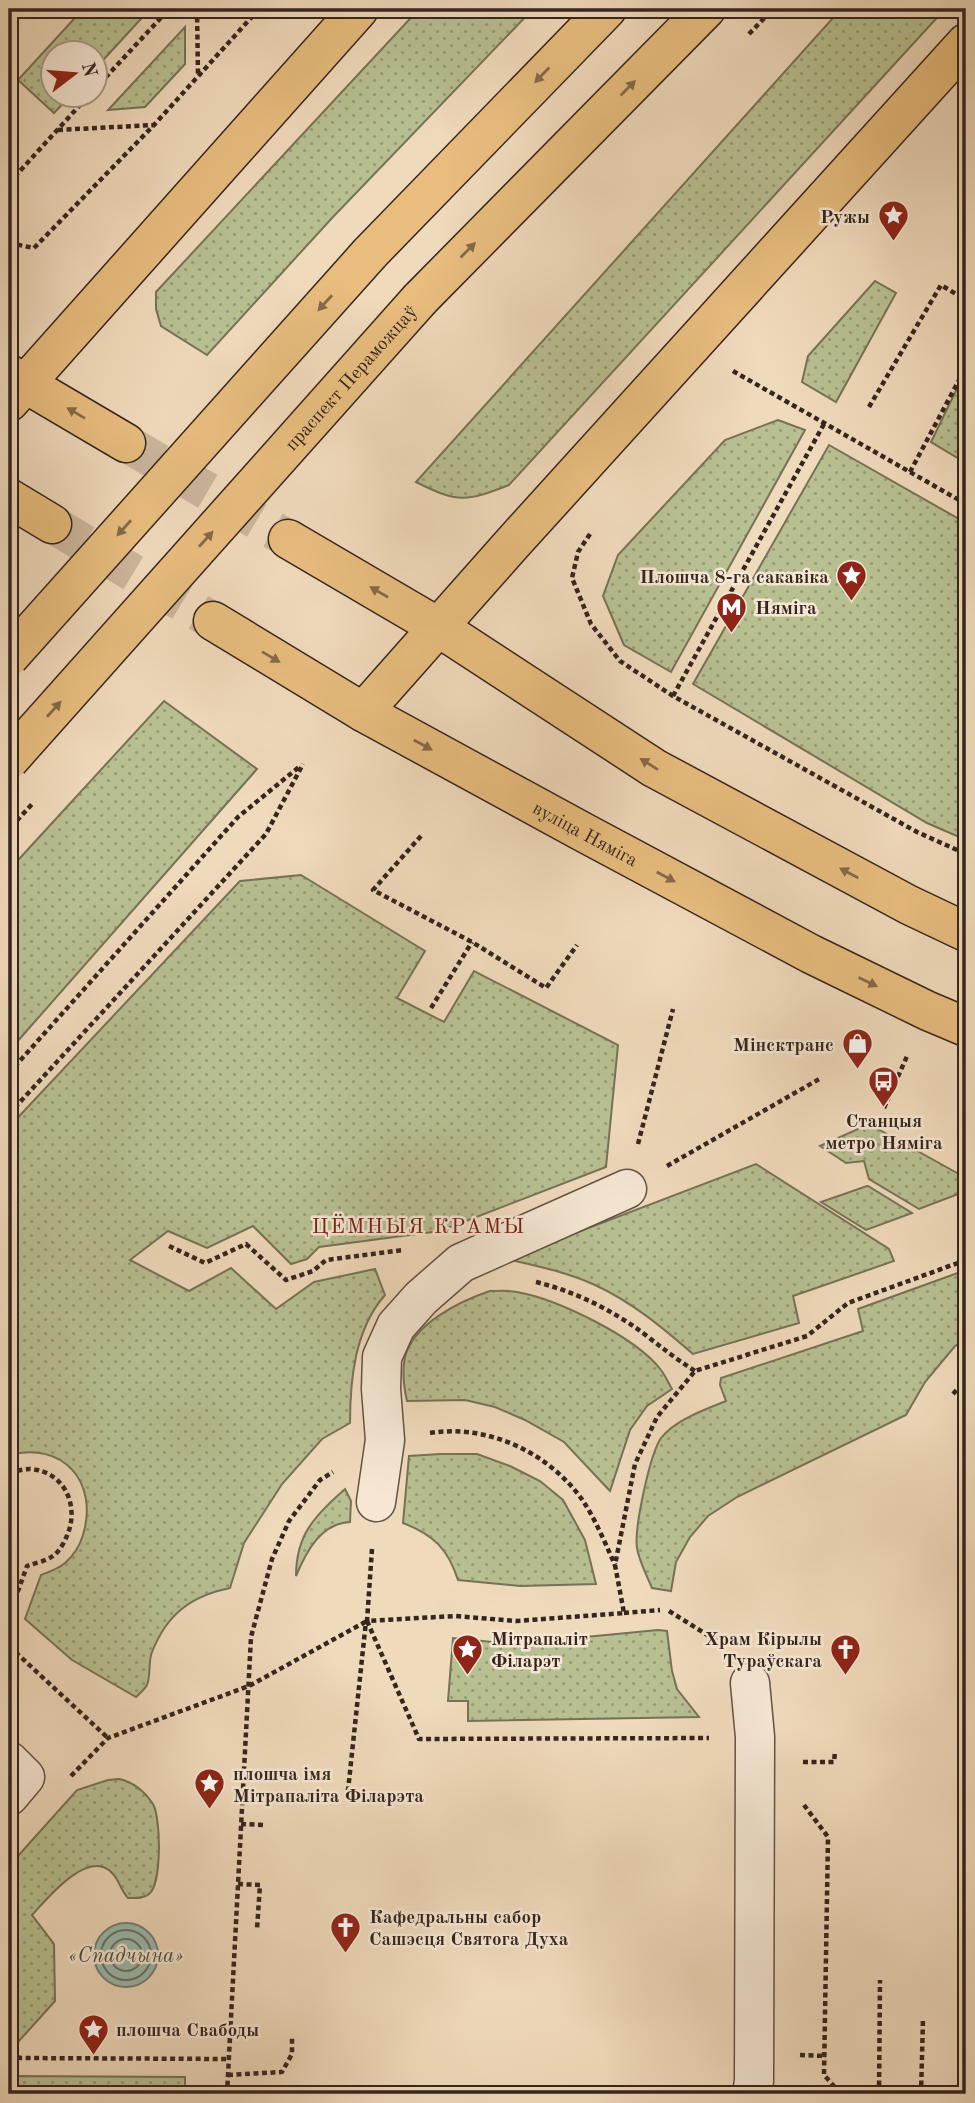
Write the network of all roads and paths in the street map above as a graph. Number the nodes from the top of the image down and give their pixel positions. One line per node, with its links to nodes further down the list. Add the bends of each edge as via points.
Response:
1 (25, 9): 8 (path)
2 (169, 9): 10 (path)
3 (197, 9): 11 (path)
4 (259, 9): 11 (path)
5 (359, 9): 20 (main road)
6 (607, 9): 32 (main road, one-way to 32, bridge, via 370,253)
7 (706, 9): 35 (main road, праспект Пераможцаў, one-way to 7, bridge, via 420,299)
8 (9, 21)
9 (966, 43): 31 (main road)
10 (108, 75)
11 (198, 76): 13 (path)
12 (77, 108): 14 (path)
13 (154, 125): 14 (path); 16 (path, via 34,248)
14 (57, 130): 15 (path)
15 (9, 183)
16 (9, 243)
17 (966, 300): 21 (path, via 941,285)
18 (966, 367): 24 (path)
19 (730, 370): 22 (path)
20 (14, 387): 23 (main road, one-way to 20)
21 (869, 407)
22 (824, 424): 24 (path); 33 (path)
23 (126, 443)
24 (910, 472): 26 (path)
25 (9, 498): 27 (main road)
26 (966, 504)
27 (52, 524)
28 (596, 525): 33 (path, via 578,552 572,578 591,624 620,661)
29 (288, 539): 31 (main road, one-way to 29)
30 (213, 621): 34 (main road, вуліца Няміга, one-way to 34)
31 (438, 626): 34 (main road); 38 (main road, one-way to 31, via 654,768)
32 (9, 657)
33 (673, 696): 37 (path, via 917,832)
34 (363, 712): 43 (main road, вуліца Няміга, one-way to 43, via 811,954)
35 (9, 760)
36 (421, 836): 39 (path, via 373,890)
37 (966, 854)
38 (966, 932)
39 (472, 942): 40 (path, via 546,988); 41 (path)
40 (577, 945)
41 (431, 1008)
42 (673, 1009): 49 (path)
43 (928, 1011): 44 (main road, вуліца Няміга); 47 (path)
44 (966, 1027)
45 (9, 1073): 48 (path, via 239,817 303,764 265,834)
46 (821, 1078): 49 (path)
47 (884, 1108)
48 (9, 1114)
49 (627, 1189): 57 (street, via 461,1263 421,1298 396,1326 382,1357)
50 (169, 1246): 51 (path, via 205,1263 247,1244 286,1280 313,1271)
51 (326, 1260)
52 (966, 1260): 54 (path, via 849,1303 807,1336)
53 (534, 1281): 54 (path, via 613,1313)
54 (695, 1371): 61 (path, via 657,1417 635,1464)
55 (966, 1380): 56 (path)
56 (953, 1394)
57 (385, 1440): 59 (street); 61 (path, via 445,1431 509,1442 551,1465 581,1498); 66 (path, via 320,1480 289,1521 272,1559 251,1637)
58 (9, 1473): 66 (path, via 31,1469 53,1478 65,1488 73,1510 69,1531 54,1556 27,1566 13,1605 11,1648 108,1738)
59 (376, 1502)
60 (372, 1546): 64 (path)
61 (615, 1565): 63 (path)
62 (660, 1610): 63 (path)
63 (624, 1613): 64 (path, via 516,1621 455,1616)
64 (367, 1620): 66 (path); 67 (path, via 419,1739); 73 (path)
65 (750, 1683): 67 (street)
66 (249, 1686): 74 (path)
67 (755, 1737): 89 (street)
68 (835, 1752): 70 (path, via 834,1762)
69 (9, 1761): 71 (street, via 25,1777)
70 (806, 1762)
71 (9, 1796)
72 (798, 1797): 90 (path, via 828,1837 824,2075)
73 (347, 1800)
74 (241, 1824): 75 (path); 76 (path)
75 (264, 1825)
76 (238, 1885): 77 (path, via 260,1885); 82 (path)
77 (257, 1929)
78 (880, 1980): 91 (path)
79 (923, 2020): 92 (path)
80 (292, 2036): 83 (path, via 292,2054 282,2072)
81 (9, 2055): 82 (path)
82 (229, 2059): 83 (path)
83 (228, 2075): 86 (path)
84 (511, 2086): 87 (path)
85 (614, 2086): 88 (path)
86 (227, 2094)
87 (511, 2094)
88 (614, 2094)
89 (752, 2094)
90 (841, 2094)
91 (879, 2094)
92 (921, 2094)

